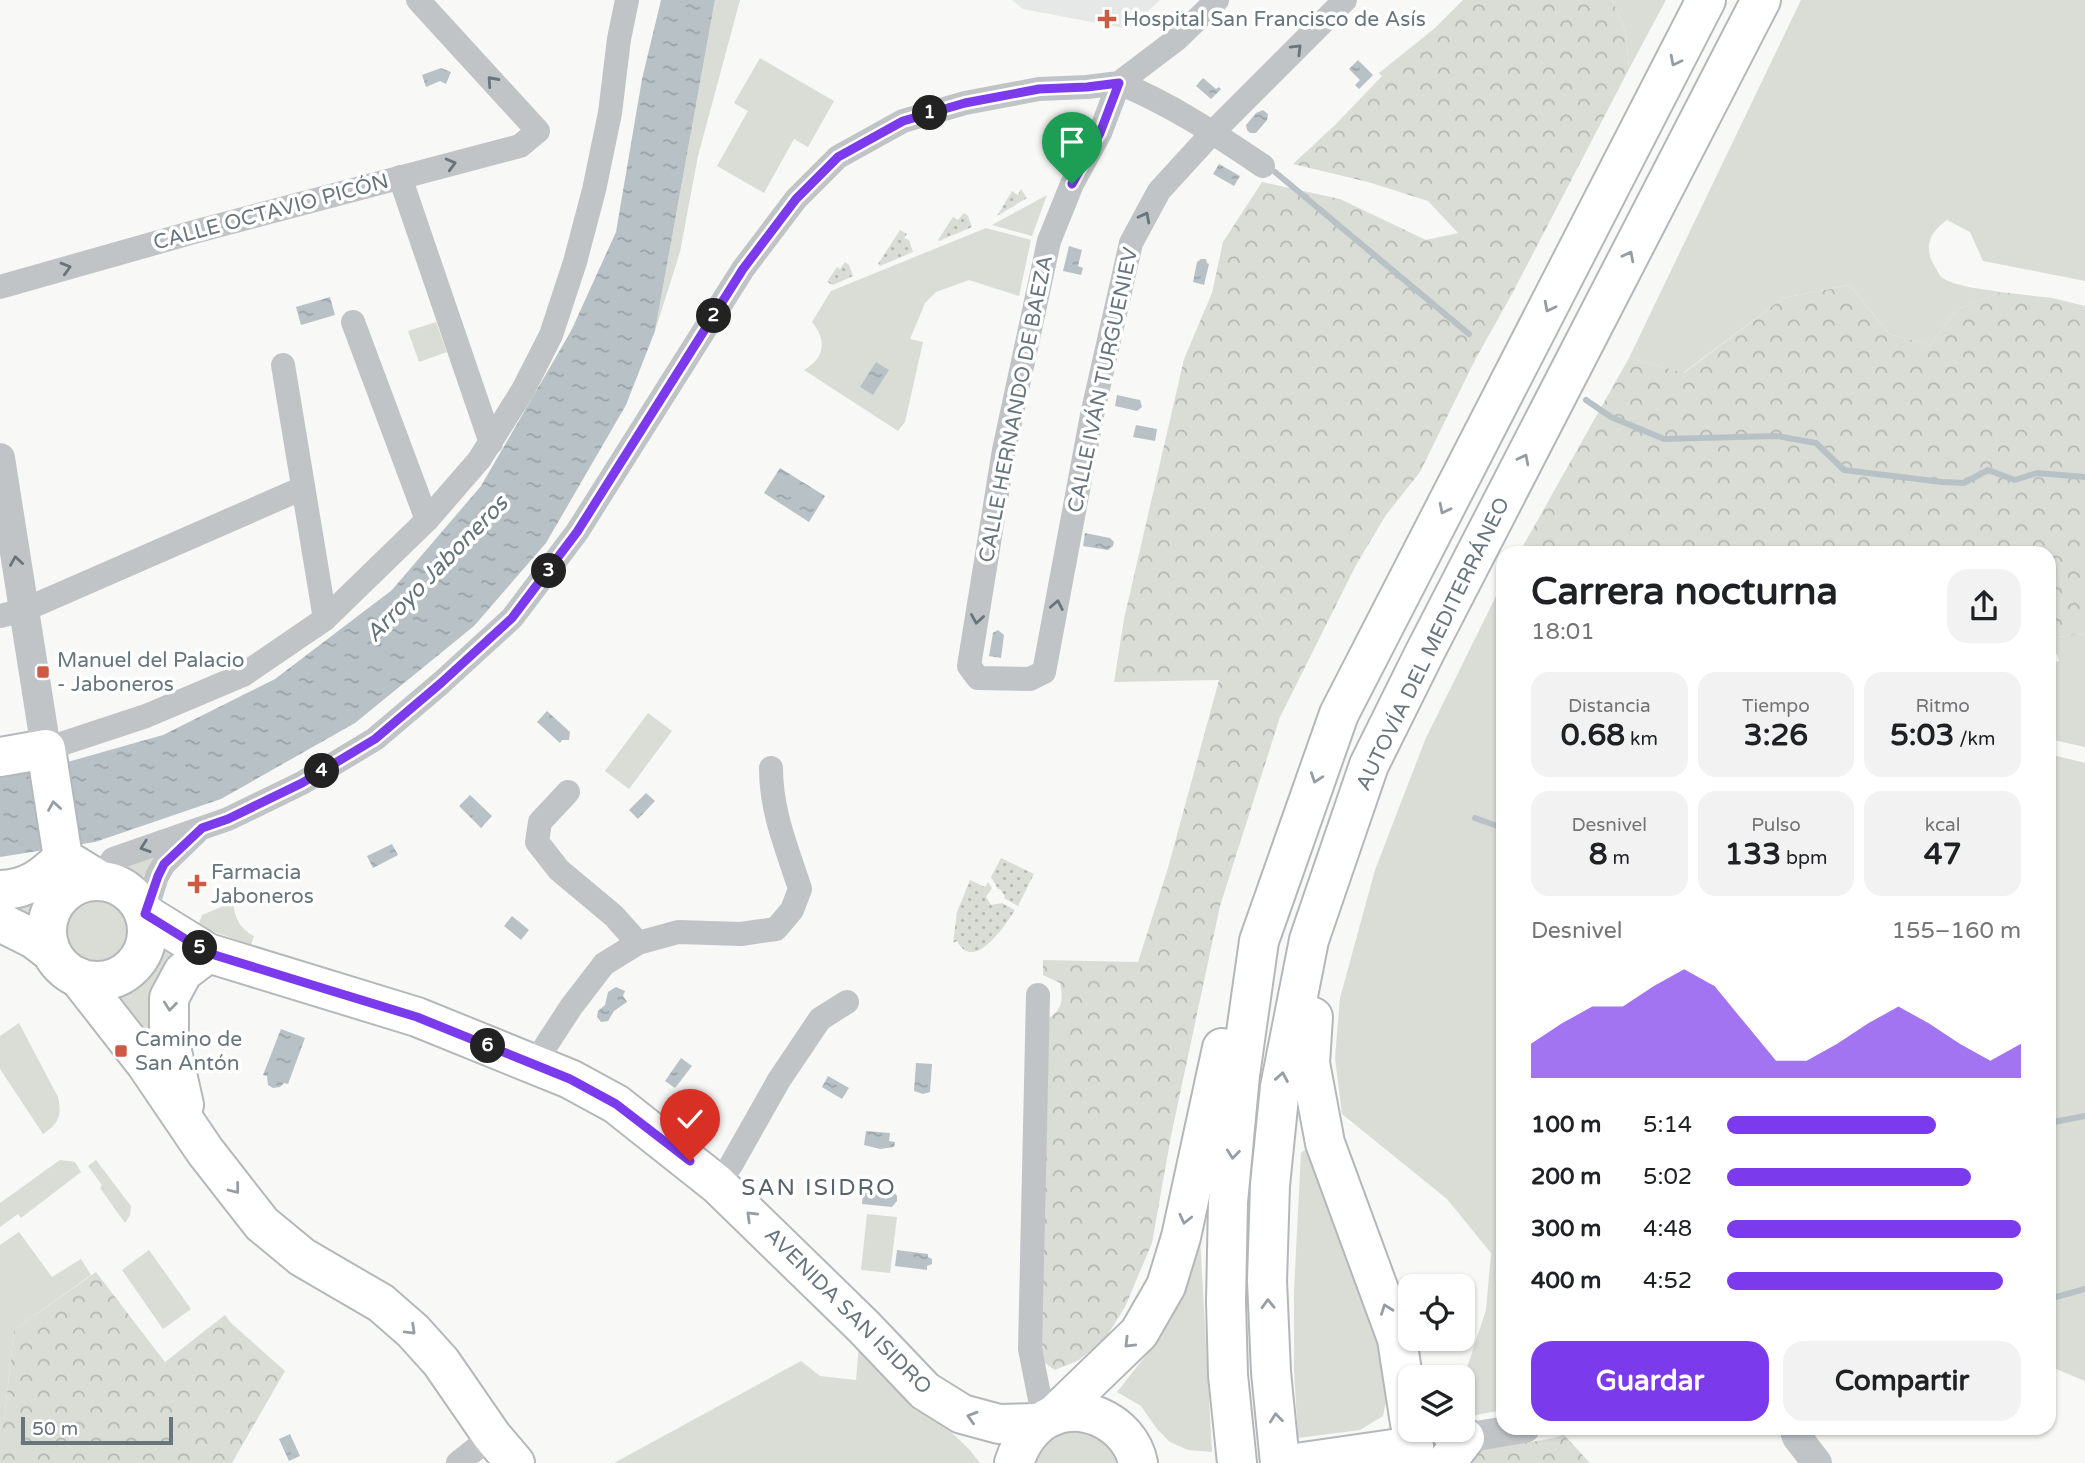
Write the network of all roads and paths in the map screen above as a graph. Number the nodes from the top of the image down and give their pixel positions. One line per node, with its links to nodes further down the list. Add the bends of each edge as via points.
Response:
1 (418, 0): 10 (street, CALLE OCTAVIO PICÓN, one-way to 1, via 520,146 538,131)
2 (628, 0): 14 (street, via 610,113 575,262 551,335)
3 (1217, 0): 7 (street)
4 (1345, 0): 8 (street, CALLE IVÁN TURGUENIEV, one-way to 4)
5 (1706, 0): 32 (main road, one-way to 32, via 1339,714)
6 (1761, 0): 20 (main road, AUTOVÍA DEL MEDITERRÁNEO, one-way to 6)
7 (1119, 83): 8 (street); 21 (street, CALLE HERNANDO DE BAEZA, one-way to 21, via 1049,241 1004,450 969,666 978,678 1030,679); 26 (street, via 1039,89 965,103 903,121 838,157 796,199 743,269 577,532 512,618 375,739 302,783)
8 (1213, 132): 9 (street); 21 (street, CALLE IVÁN TURGUENIEV, one-way to 8, via 1092,415 1131,243 1158,191)
9 (1263, 166)
10 (400, 177): 11 (street, CALLE OCTAVIO PICÓN, one-way to 10); 14 (street)
11 (0, 287)
12 (353, 322): 17 (street)
13 (283, 365): 16 (street)
14 (491, 443): 17 (street)
15 (0, 458): 18 (street, one-way to 15)
16 (303, 488): 18 (street); 19 (street)
17 (427, 520): 19 (street)
18 (12, 613): 23 (street)
19 (325, 619): 23 (street, via 243,675)
20 (1425, 652): 42 (main road, one-way to 20, via 1325,1143 1310,1063 1314,1007 1336,918); 54 (main road, AUTOVÍA DEL MEDITERRÁNEO, one-way to 20, via 1267,1281 1280,1087 1309,940 1369,765)
21 (1044, 672)
22 (0, 757): 23 (main road)
23 (47, 757): 27 (main road, one-way to 23)
24 (771, 768): 33 (street, via 777,822 800,889 792,911 776,929 741,934 678,932)
25 (568, 792): 33 (street, via 540,822 537,842 559,870 614,916)
26 (202, 828): 28 (street, one-way to 28, via 113,859); 30 (street, via 164,864)
27 (62, 852): 28 (main road); 29 (main road, via 38,880)
28 (99, 880): 30 (main road, via 118,884 132,894); 34 (main road, via 66,890 51,909 46,932)
29 (0, 890)
30 (145, 914): 35 (main road, AVENIDA SAN ISIDRO); 36 (main road, via 148,935 141,956 127,972 108,981)
31 (0, 922): 34 (main road)
32 (1259, 941): 43 (main road, one-way to 43, via 1229,1014 1181,1237 1166,1286 1139,1333); 53 (main road, one-way to 53, via 1228,1202 1228,1375)
33 (638, 943): 39 (street, via 604,964)
34 (51, 952): 36 (main road, via 62,968)
35 (208, 953): 39 (main road, AVENIDA SAN ISIDRO, via 417,1017); 40 (main road, one-way to 40, via 183,972 169,998 169,1038 182,1102)
36 (78, 977): 40 (main road, via 146,1064)
37 (1038, 995): 43 (street, via 1030,1349)
38 (848, 1002): 41 (street, via 820,1019)
39 (534, 1064): 41 (main road, AVENIDA SAN ISIDRO, via 616,1104)
40 (205, 1151): 48 (main road, one-way to 48, via 262,1224 302,1258 381,1303 412,1331 441,1362)
41 (717, 1184): 43 (main road, AVENIDA SAN ISIDRO, one-way to 41, via 999,1424 962,1414 925,1391)
42 (1403, 1365)
43 (1045, 1420): 49 (main road, AVENIDA SAN ISIDRO, via 1069,1412 1102,1418 1117,1427); 51 (main road, via 1019,1446)
44 (1496, 1432): 45 (street)
45 (1475, 1435)
46 (1796, 1435): 56 (street)
47 (1430, 1442): 55 (main road)
48 (504, 1449): 50 (street)
49 (1133, 1451): 52 (main road)
50 (458, 1463)
51 (1014, 1463)
52 (1164, 1463)
53 (1237, 1463)
54 (1280, 1463)
55 (1296, 1463)
56 (1817, 1463)

